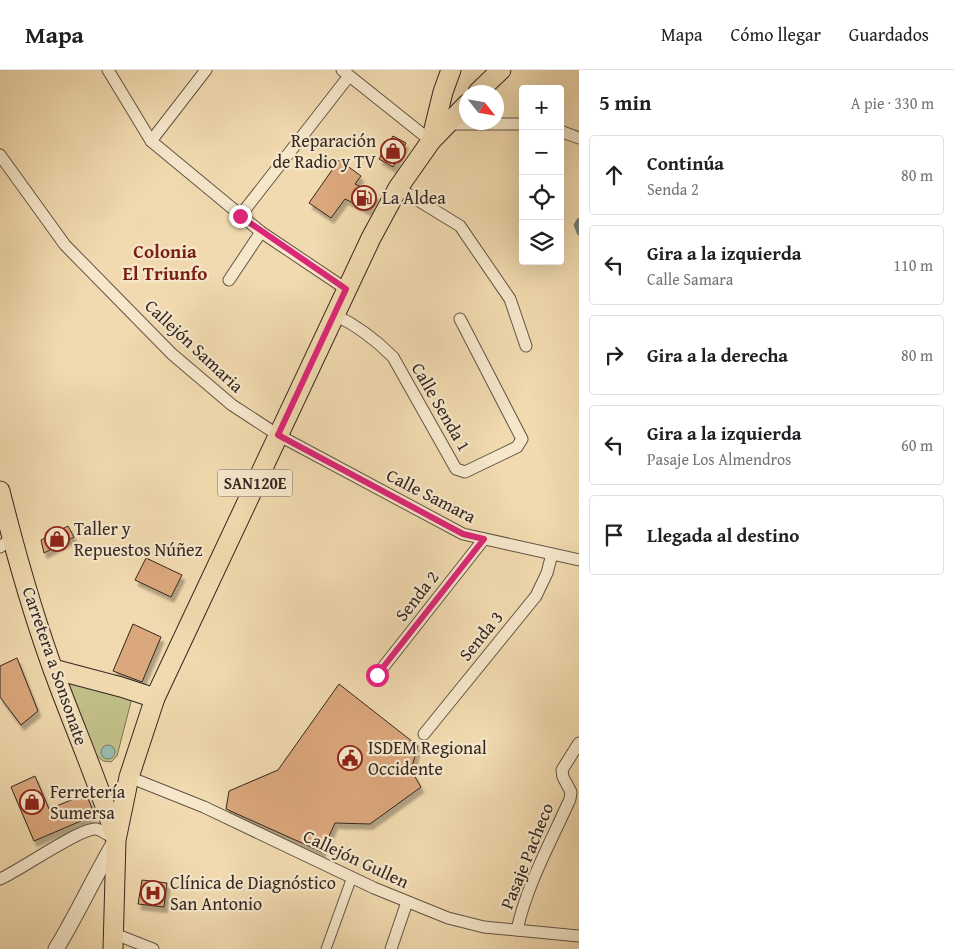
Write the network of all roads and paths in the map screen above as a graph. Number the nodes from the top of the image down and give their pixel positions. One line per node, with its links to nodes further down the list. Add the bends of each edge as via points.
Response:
1 (108, 70): 13 (street)
2 (206, 70): 13 (street)
3 (451, 70): 12 (main road, SAN120E)
4 (501, 70): 6 (main road)
5 (346, 73): 12 (street); 16 (street)
6 (485, 85)
7 (459, 111): 8 (main road, SAN120E)
8 (447, 124): 9 (street); 12 (main road, SAN120E)
9 (519, 124)
10 (564, 132): 11 (street)
11 (579, 137)
12 (431, 141): 15 (main road, SAN120E)
13 (151, 142): 16 (street)
14 (0, 155): 23 (street, Callejón Samaria, via 65,245 172,354 232,405)
15 (398, 188): 19 (main road, SAN120E); 22 (street, via 460,226 510,299)
16 (240, 216): 17 (street)
17 (261, 232): 18 (street); 19 (street)
18 (229, 280)
19 (346, 289): 20 (main road, SAN120E)
20 (335, 315): 21 (street, Calle Senda 1, via 355,324 392,357 456,469 465,472 518,447 522,439); 23 (main road, SAN120E)
21 (460, 319)
22 (526, 346)
23 (278, 435): 25 (street, Calle Samara, via 463,534); 31 (main road, SAN120E)
24 (0, 491): 26 (main road, Carretera a Sonsonate)
25 (484, 539): 27 (street, Calle Samara); 30 (street, Senda 2)
26 (6, 543): 29 (main road, Carretera a Sonsonate)
27 (552, 554): 28 (street, Calle Samara); 32 (street, Senda 3, via 536,596)
28 (579, 560)
29 (53, 669): 31 (main road); 35 (main road, Carretera a Sonsonate)
30 (377, 675)
31 (155, 698): 34 (main road, SAN120E)
32 (424, 734)
33 (579, 743): 39 (street, Pasaje Pacheco, via 562,770 571,792 570,799 528,892)
34 (129, 777): 35 (main road, SAN120E); 36 (street, Callejón Gullen, via 204,807)
35 (116, 840): 37 (street, via 96,829 89,830 69,838); 41 (main road); 42 (street)
36 (352, 877): 38 (street, Callejón Gullen); 44 (street)
37 (0, 879)
38 (407, 902): 39 (street, Callejón Gullen, via 466,924); 45 (street)
39 (517, 930): 40 (street, Callejón Gullen)
40 (579, 936)
41 (114, 942): 43 (street)
42 (56, 949)
43 (153, 949)
44 (326, 949)
45 (391, 949)

